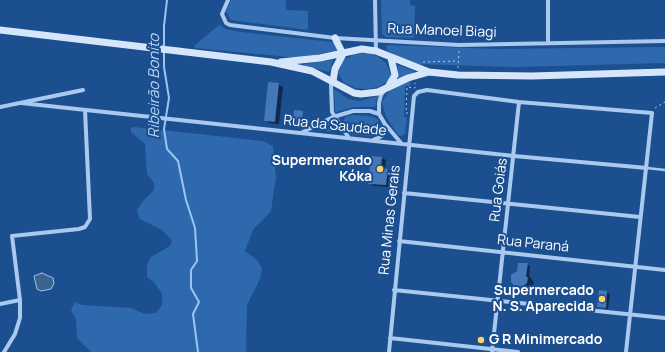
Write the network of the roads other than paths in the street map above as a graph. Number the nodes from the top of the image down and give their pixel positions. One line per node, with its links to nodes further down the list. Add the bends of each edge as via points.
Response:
1 (228, 0): 5 (street, Rua Manoel Biagi, via 223,10 223,18 230,25)
2 (376, 0): 6 (street)
3 (548, 0): 8 (street)
4 (0, 30): 12 (main road)
5 (335, 38): 6 (street, Rua Manoel Biagi); 10 (main road)
6 (375, 40): 8 (street, Rua Manoel Biagi, via 459,45); 9 (street)
7 (665, 41): 8 (street, Rua Manoel Biagi)
8 (548, 44)
9 (376, 51): 10 (main road, via 362,49); 11 (main road)
10 (343, 54): 12 (main road, via 302,61); 15 (main road, via 335,68)
11 (391, 58): 13 (main road); 16 (main road, via 395,75 394,80)
12 (271, 62): 15 (main road, via 312,71)
13 (429, 72): 14 (main road, via 532,76); 16 (main road)
14 (665, 72)
15 (333, 81): 16 (main road, via 354,93 362,94); 23 (street)
16 (386, 88): 22 (street, via 381,95)
17 (83, 90): 19 (street)
18 (519, 102): 29 (street, Rua Minas Gerais, via 427,90 418,92 414,96); 30 (street, Rua Goiás); 31 (street, via 652,113)
19 (22, 103): 20 (street); 21 (street, Rua da Saudade)
20 (0, 107)
21 (85, 110): 25 (street, Rua da Saudade); 41 (street, via 90,219 85,227 79,229 12,236)
22 (379, 114): 23 (street, via 353,111); 24 (street)
23 (333, 117): 25 (street); 26 (street)
24 (385, 124): 27 (street, via 382,136); 28 (street)
25 (300, 134): 26 (street, Rua da Saudade)
26 (349, 138): 27 (street, Rua da Saudade)
27 (373, 140): 28 (street, Rua da Saudade)
28 (401, 144): 29 (street, Rua da Saudade)
29 (409, 144): 30 (street, Rua da Saudade); 33 (street, Rua Minas Gerais)
30 (514, 156): 31 (street, Rua da Saudade); 34 (street, Rua Goiás)
31 (647, 168): 32 (lane); 35 (street)
32 (665, 170)
33 (404, 193): 34 (street); 36 (street, Rua Minas Gerais)
34 (508, 205): 35 (street); 37 (street, Rua Goiás)
35 (640, 217): 38 (street)
36 (399, 241): 37 (street, Rua Paraná); 40 (street, Rua Minas Gerais)
37 (503, 252): 38 (street, Rua Paraná); 42 (street, Rua Goiás)
38 (635, 266): 39 (street, Rua Paraná); 44 (street)
39 (665, 270)
40 (394, 290): 42 (street); 46 (street, Rua Minas Gerais)
41 (20, 300): 43 (street); 48 (street, via 18,326)
42 (497, 302): 44 (street); 47 (street, Rua Goiás)
43 (0, 304)
44 (630, 315): 45 (street); 51 (street)
45 (665, 318)
46 (390, 338): 47 (street); 49 (street, Rua Minas Gerais)
47 (492, 351): 50 (street)
48 (4, 352)
49 (389, 352)
50 (518, 352)
51 (626, 352)

